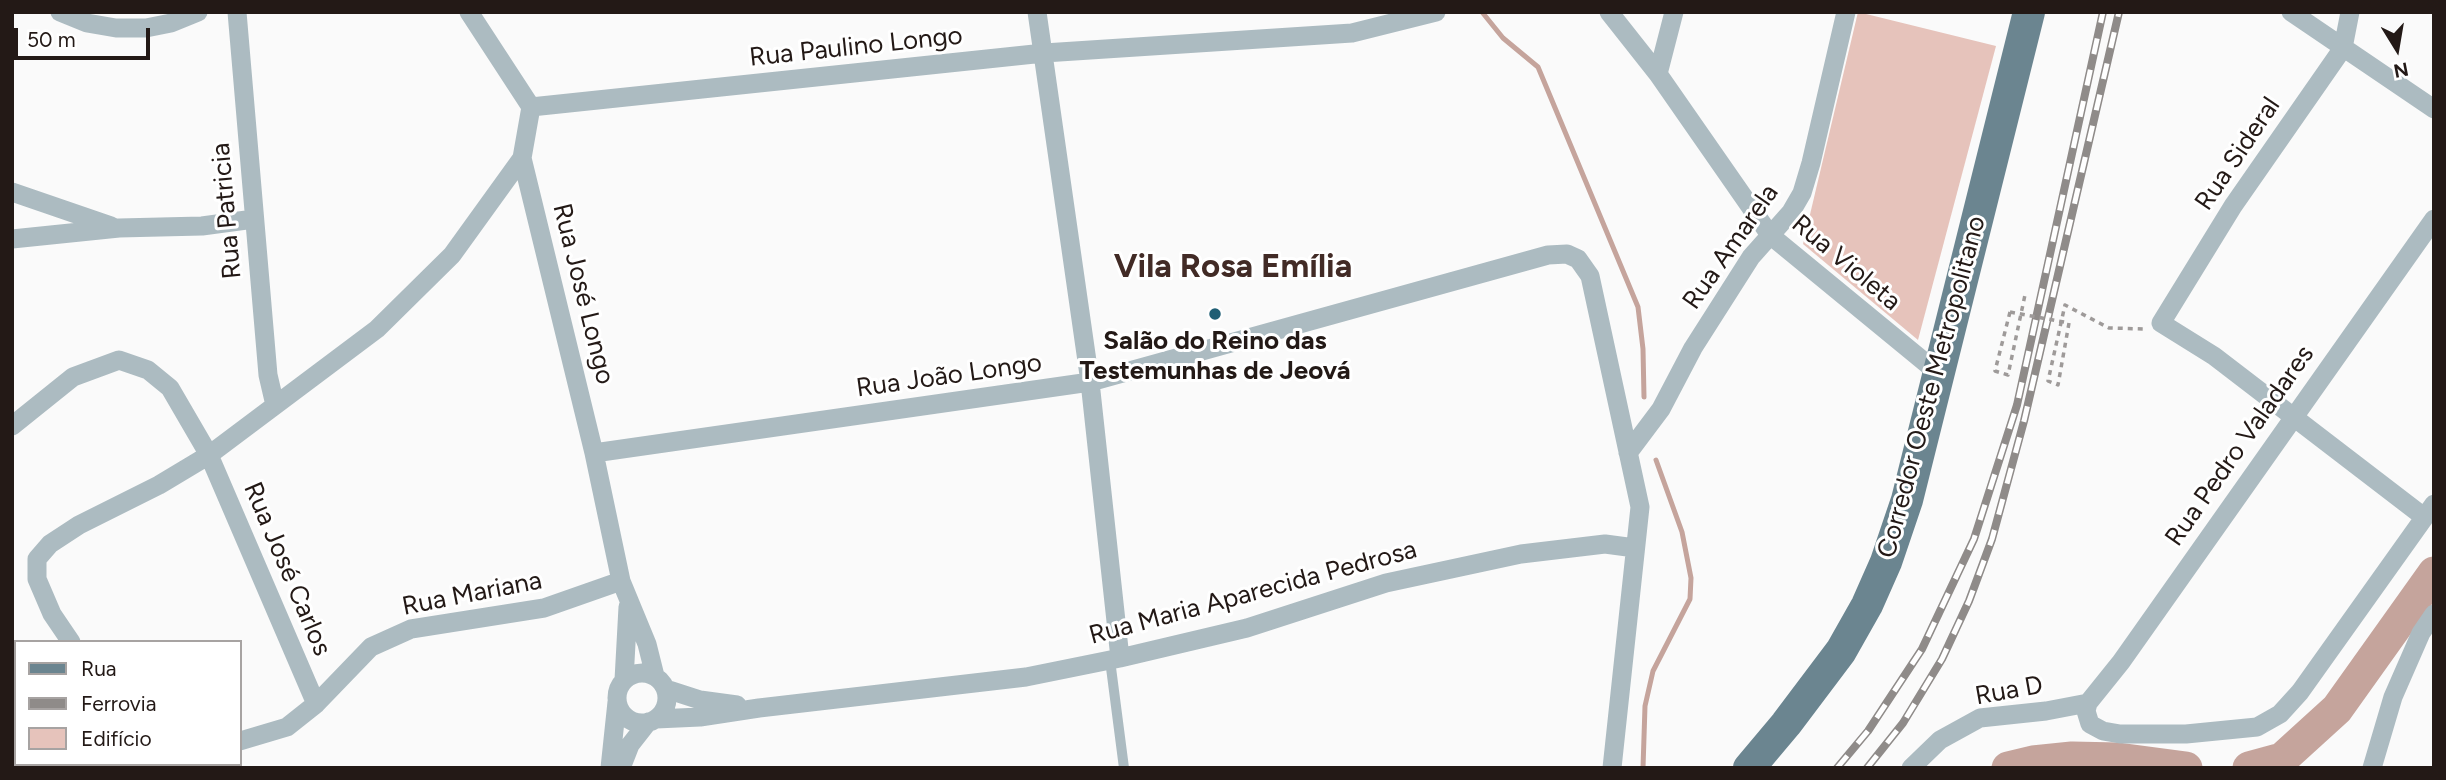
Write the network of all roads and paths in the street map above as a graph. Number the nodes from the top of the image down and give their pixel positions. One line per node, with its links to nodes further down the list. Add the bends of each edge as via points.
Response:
1 (60, 12): 2 (street, via 116,28 146,28)
2 (198, 12)
3 (237, 12): 21 (street, Rua Patricia)
4 (469, 12): 17 (street)
5 (1037, 12): 15 (street)
6 (1436, 12): 15 (street, Rua Paulino Longo, via 1352,33)
7 (1609, 12): 16 (street, Rua Violeta)
8 (1674, 12): 16 (street)
9 (1846, 12): 24 (street, Rua Amarela, via 1801,194)
10 (2029, 12): 28 (main road, Corredor Oeste Metropolitano)
11 (2043, 12): 56 (main road, via 1958,371 1901,575 1866,643)
12 (2291, 12): 14 (street)
13 (2350, 12): 14 (street, Rua Sideral)
14 (2343, 48): 18 (street); 27 (street, Rua Sideral, via 2233,206)
15 (1044, 53): 17 (street, Rua Paulino Longo); 29 (street)
16 (1658, 74): 24 (street, Rua Violeta)
17 (531, 107): 19 (street, Rua José Longo)
18 (2434, 109)
19 (522, 158): 30 (street, via 452,255 377,329); 33 (street, Rua José Longo)
20 (12, 192): 23 (street)
21 (254, 219): 23 (street); 30 (street, Rua Patricia, via 268,375)
22 (2434, 219): 31 (street, Rua Pedro Valadares)
23 (119, 229): 25 (street)
24 (1770, 235): 28 (street, Rua Violeta); 34 (street, Rua Amarela, via 1751,257 1693,348 1661,409)
25 (12, 239)
26 (2025, 295): 27 (path, bridge, via 2022,308 2019,321 2010,361 2008,375 1995,371 2010,312 2022,314 2045,319 2057,321 2068,323 2058,385 2048,381 2053,356 2059,331 2062,318 2065,305 2109,328 2142,330)
27 (2161, 323): 31 (street, via 2214,356)
28 (1938, 373): 55 (main road, Corredor Oeste Metropolitano, via 1907,500 1867,606 1841,651)
29 (1090, 382): 33 (street, Rua João Longo); 34 (street, Rua João Longo, via 1548,255 1567,254 1578,259 1590,275); 42 (street)
30 (275, 405): 35 (street)
31 (2294, 417): 36 (street); 46 (street, Rua Pedro Valadares)
32 (12, 426): 35 (street, Rua José Carlos, via 73,377 119,360 148,370 170,388)
33 (594, 453): 38 (street, Rua José Longo)
34 (1628, 453): 37 (street, via 1640,507)
35 (209, 455): 41 (street, via 79,525 37,559 37,579); 47 (street, Rua José Carlos)
36 (2429, 511): 46 (street, via 2300,692 2280,714 2257,727 2120,734 2090,724)
37 (1635, 548): 42 (street, Rua Maria Aparecida Pedrosa, via 1605,544 1494,559 1386,583 1247,628); 54 (street)
38 (621, 581): 39 (street, Rua José Longo); 47 (street, Rua Mariana, via 544,608 411,629 372,647)
39 (628, 603): 43 (street, Rua José Longo); 44 (street, Rua José Longo)
40 (2434, 614): 58 (street, via 2393,697)
41 (70, 640)
42 (1115, 659): 48 (street, Rua Maria Aparecida Pedrosa, via 1026,677); 53 (lane)
43 (624, 680): 44 (street, via 639,673); 45 (street, Rua José Longo)
44 (660, 683): 48 (street, Rua Maria Aparecida Pedrosa, via 700,700); 49 (street, via 666,706)
45 (617, 702): 49 (street, via 632,721); 51 (street, Rua José Longo)
46 (2088, 703): 57 (street, Rua D, via 1980,718 1940,740)
47 (316, 704): 50 (street, Rua Mariana, via 287,727)
48 (759, 708): 49 (street, Rua Maria Aparecida Pedrosa)
49 (652, 721): 52 (street, via 630,745)
50 (242, 740)
51 (610, 768)
52 (621, 768)
53 (1124, 768)
54 (1612, 768)
55 (1749, 768)
56 (1778, 768)
57 (1912, 768)
58 (2372, 768)

